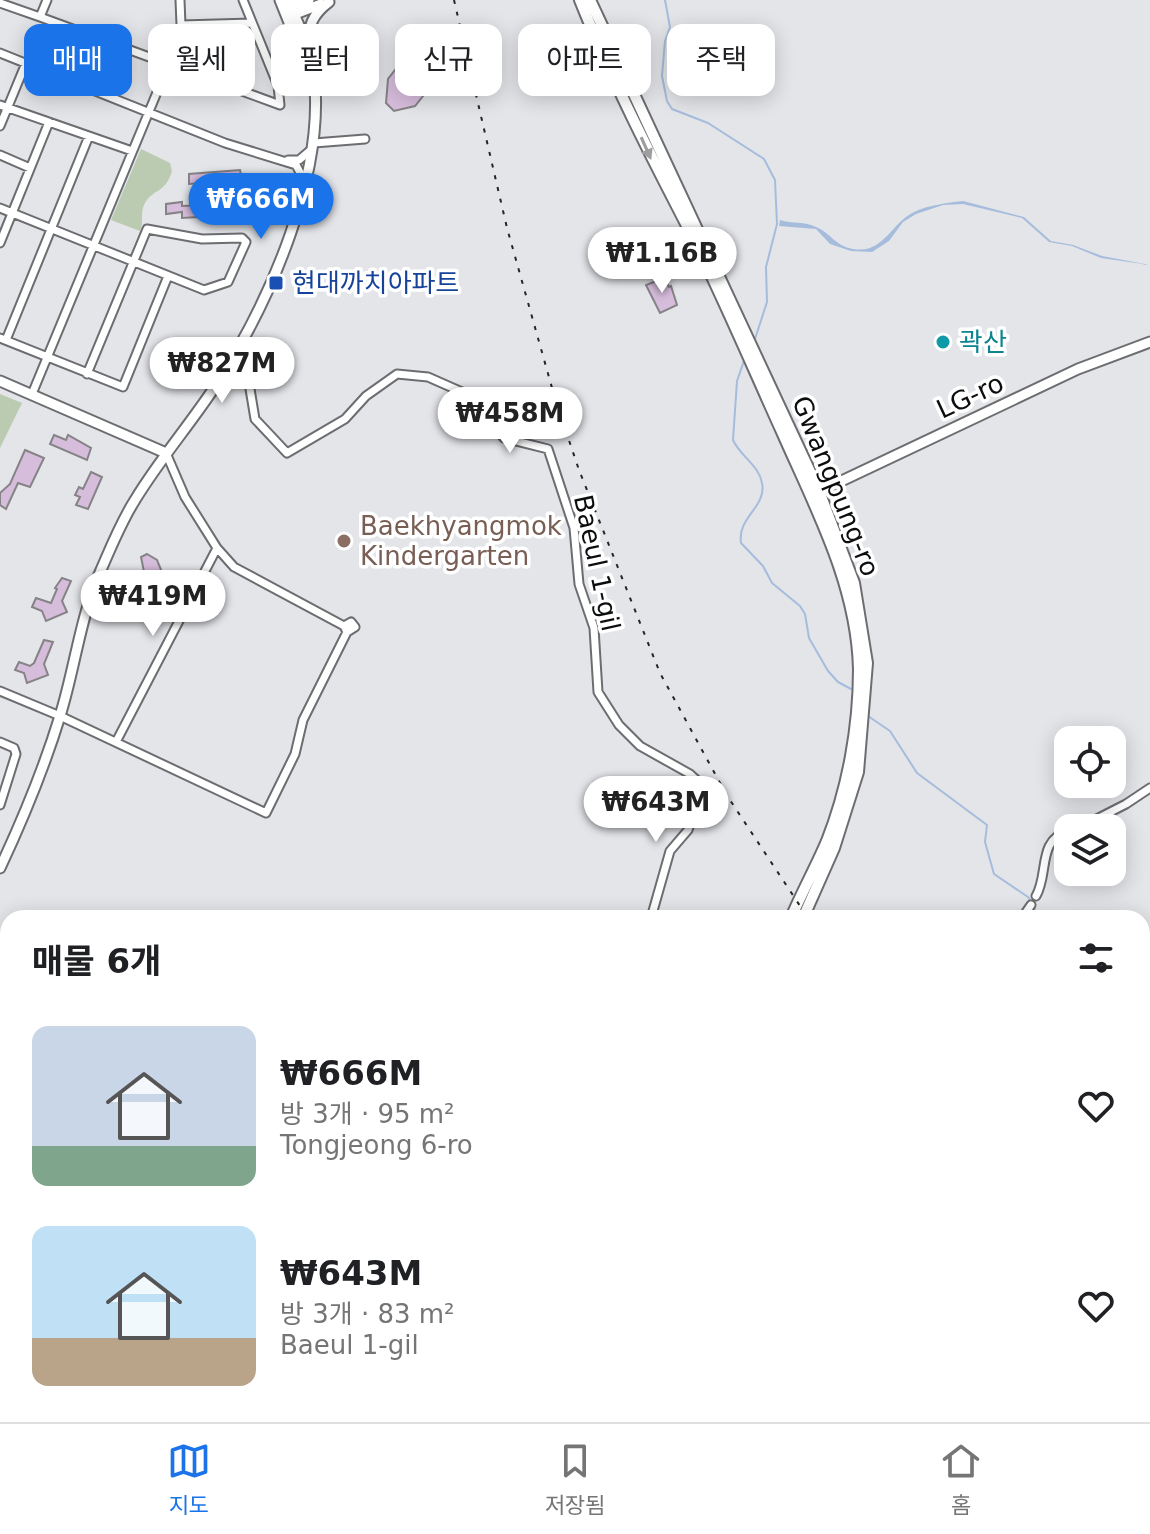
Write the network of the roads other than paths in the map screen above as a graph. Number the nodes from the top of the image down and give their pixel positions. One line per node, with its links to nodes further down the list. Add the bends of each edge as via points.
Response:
1 (47, 0): 10 (street)
2 (180, 0): 12 (street)
3 (243, 0): 11 (street)
4 (309, 0): 9 (street)
5 (580, 0): 43 (main road, one-way to 43, via 656,169)
6 (590, 0): 43 (main road)
7 (332, 1): 9 (street); 14 (street)
8 (0, 3): 10 (street)
9 (287, 7)
10 (40, 17): 17 (street)
11 (252, 23): 13 (street)
12 (181, 24)
13 (216, 24)
14 (310, 24)
15 (255, 30): 22 (street, via 278,86 280,105)
16 (0, 53): 18 (street)
17 (148, 58)
18 (24, 62)
19 (24, 67): 24 (street)
20 (109, 96): 25 (street)
21 (155, 96): 25 (street)
22 (255, 96)
23 (314, 96): 30 (street)
24 (4, 106): 26 (street); 27 (street)
25 (149, 112): 31 (street); 33 (street)
26 (49, 122): 28 (street); 34 (street)
27 (0, 126)
28 (89, 136): 31 (street); 38 (street)
29 (365, 139): 30 (street)
30 (314, 145): 33 (street, via 299,160); 35 (street)
31 (132, 151): 40 (street)
32 (0, 155): 34 (street)
33 (278, 160): 35 (street, via 296,165)
34 (30, 168): 37 (street)
35 (305, 184): 45 (street)
36 (0, 208): 37 (street)
37 (12, 213): 38 (street); 39 (street)
38 (52, 230): 40 (street); 44 (street)
39 (0, 243)
40 (92, 246): 41 (street); 47 (street)
41 (132, 262): 42 (street); 42 (street, via 147,229 246,242 228,282 204,290); 48 (street)
42 (168, 276): 48 (street, via 123,387)
43 (741, 334): 52 (main road, Gwangpung-ro)
44 (3, 339): 47 (street)
45 (242, 341): 51 (street); 65 (street, Baeul 1-gil, via 255,419 287,453 345,419 397,374 428,377 462,392 504,438 548,449 574,528 579,584 594,628 598,692 640,746 703,786 688,830 670,851)
46 (1150, 342): 52 (street, LG-ro, via 1078,369)
47 (47, 358): 48 (street); 50 (street)
48 (87, 374)
49 (0, 381): 50 (street)
50 (32, 394): 51 (street)
51 (166, 453): 53 (street, via 185,497); 55 (street, via 125,516 99,573)
52 (815, 494): 66 (main road, Gwangpung-ro, via 845,583 859,668 849,770)
53 (217, 548): 57 (street); 57 (street, via 234,567 346,629 266,813)
54 (0, 691): 55 (street)
55 (60, 716): 57 (street); 62 (street)
56 (0, 742): 59 (street, via 16,754)
57 (116, 742)
58 (1150, 788): 60 (street)
59 (0, 805)
60 (1106, 814)
61 (1054, 838): 63 (street)
62 (0, 868)
63 (1036, 896)
64 (1031, 905): 67 (street)
65 (653, 910)
66 (798, 910)
67 (1028, 910)

